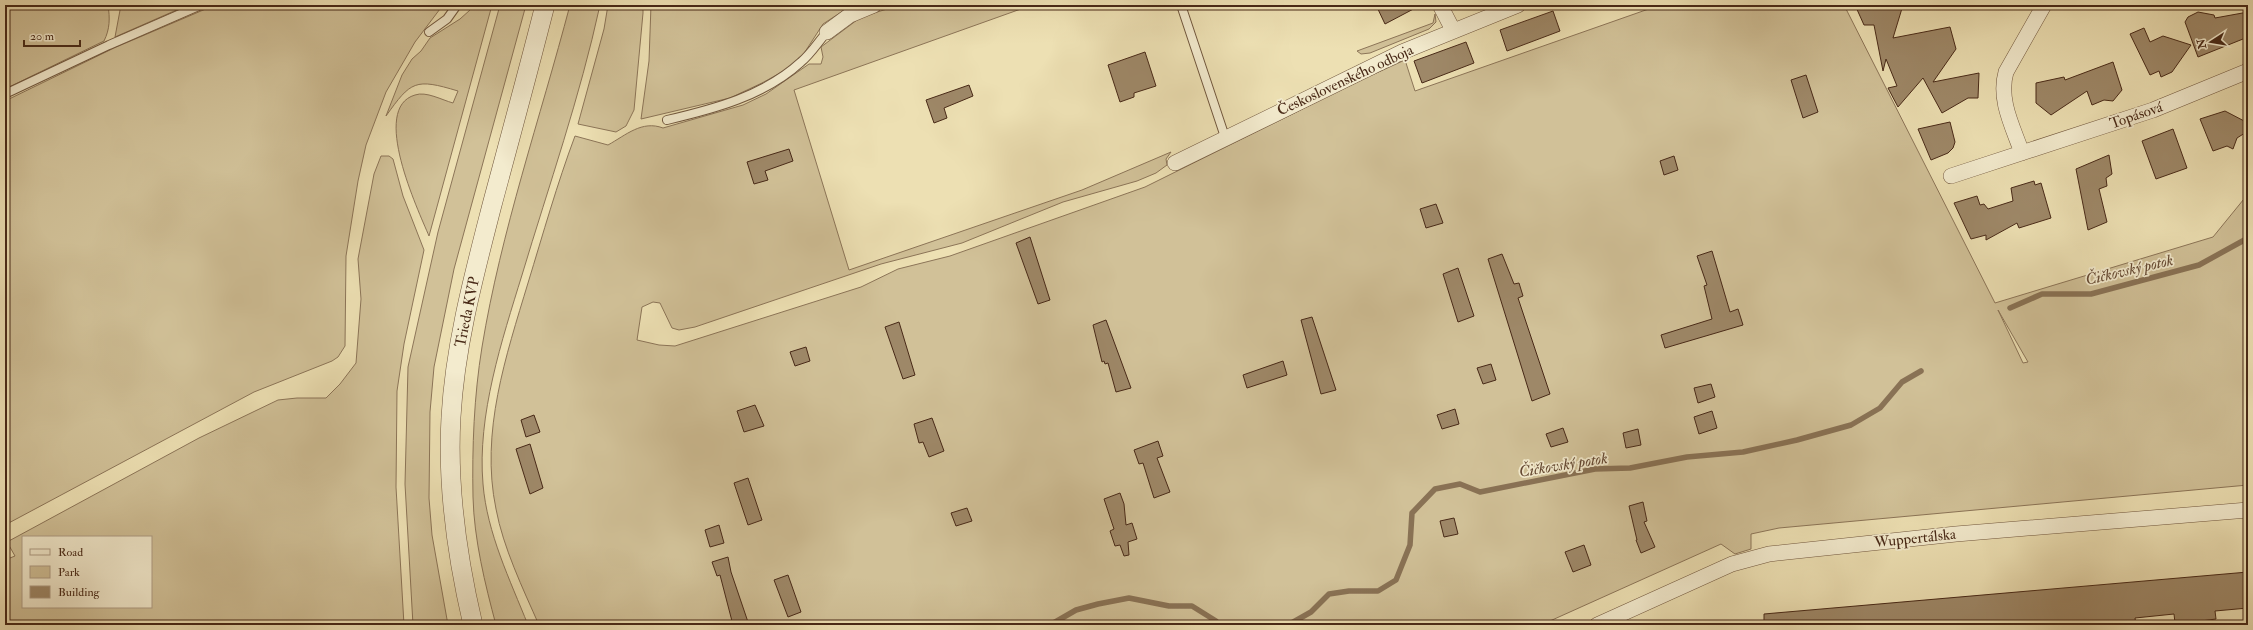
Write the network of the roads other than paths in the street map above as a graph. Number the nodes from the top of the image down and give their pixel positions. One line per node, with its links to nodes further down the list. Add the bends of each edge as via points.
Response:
1 (201, 5): 13 (lane)
2 (457, 5): 10 (lane, via 447,18)
3 (546, 5): 20 (street, Trieda KVP, via 459,341 451,416 452,490 456,534)
4 (874, 5): 11 (street, via 850,15)
5 (1181, 5): 15 (lane)
6 (1440, 5): 9 (street)
7 (1518, 5): 9 (street, Československého odboja)
8 (2044, 5): 16 (street, via 2006,72 2003,83 2003,94)
9 (1453, 30): 15 (street, Československého odboja)
10 (429, 32)
11 (827, 32): 14 (lane, via 802,61 759,90 723,106)
12 (2248, 71): 16 (street, Topásová, via 2153,110)
13 (5, 94)
14 (667, 120)
15 (1225, 137): 17 (street, Československého odboja)
16 (2022, 153): 18 (street, Topásová)
17 (1175, 163)
18 (1951, 176)
19 (2248, 510): 21 (street, Wuppertálska, via 1956,534 1769,554 1732,564)
20 (473, 625)
21 (1597, 625)

